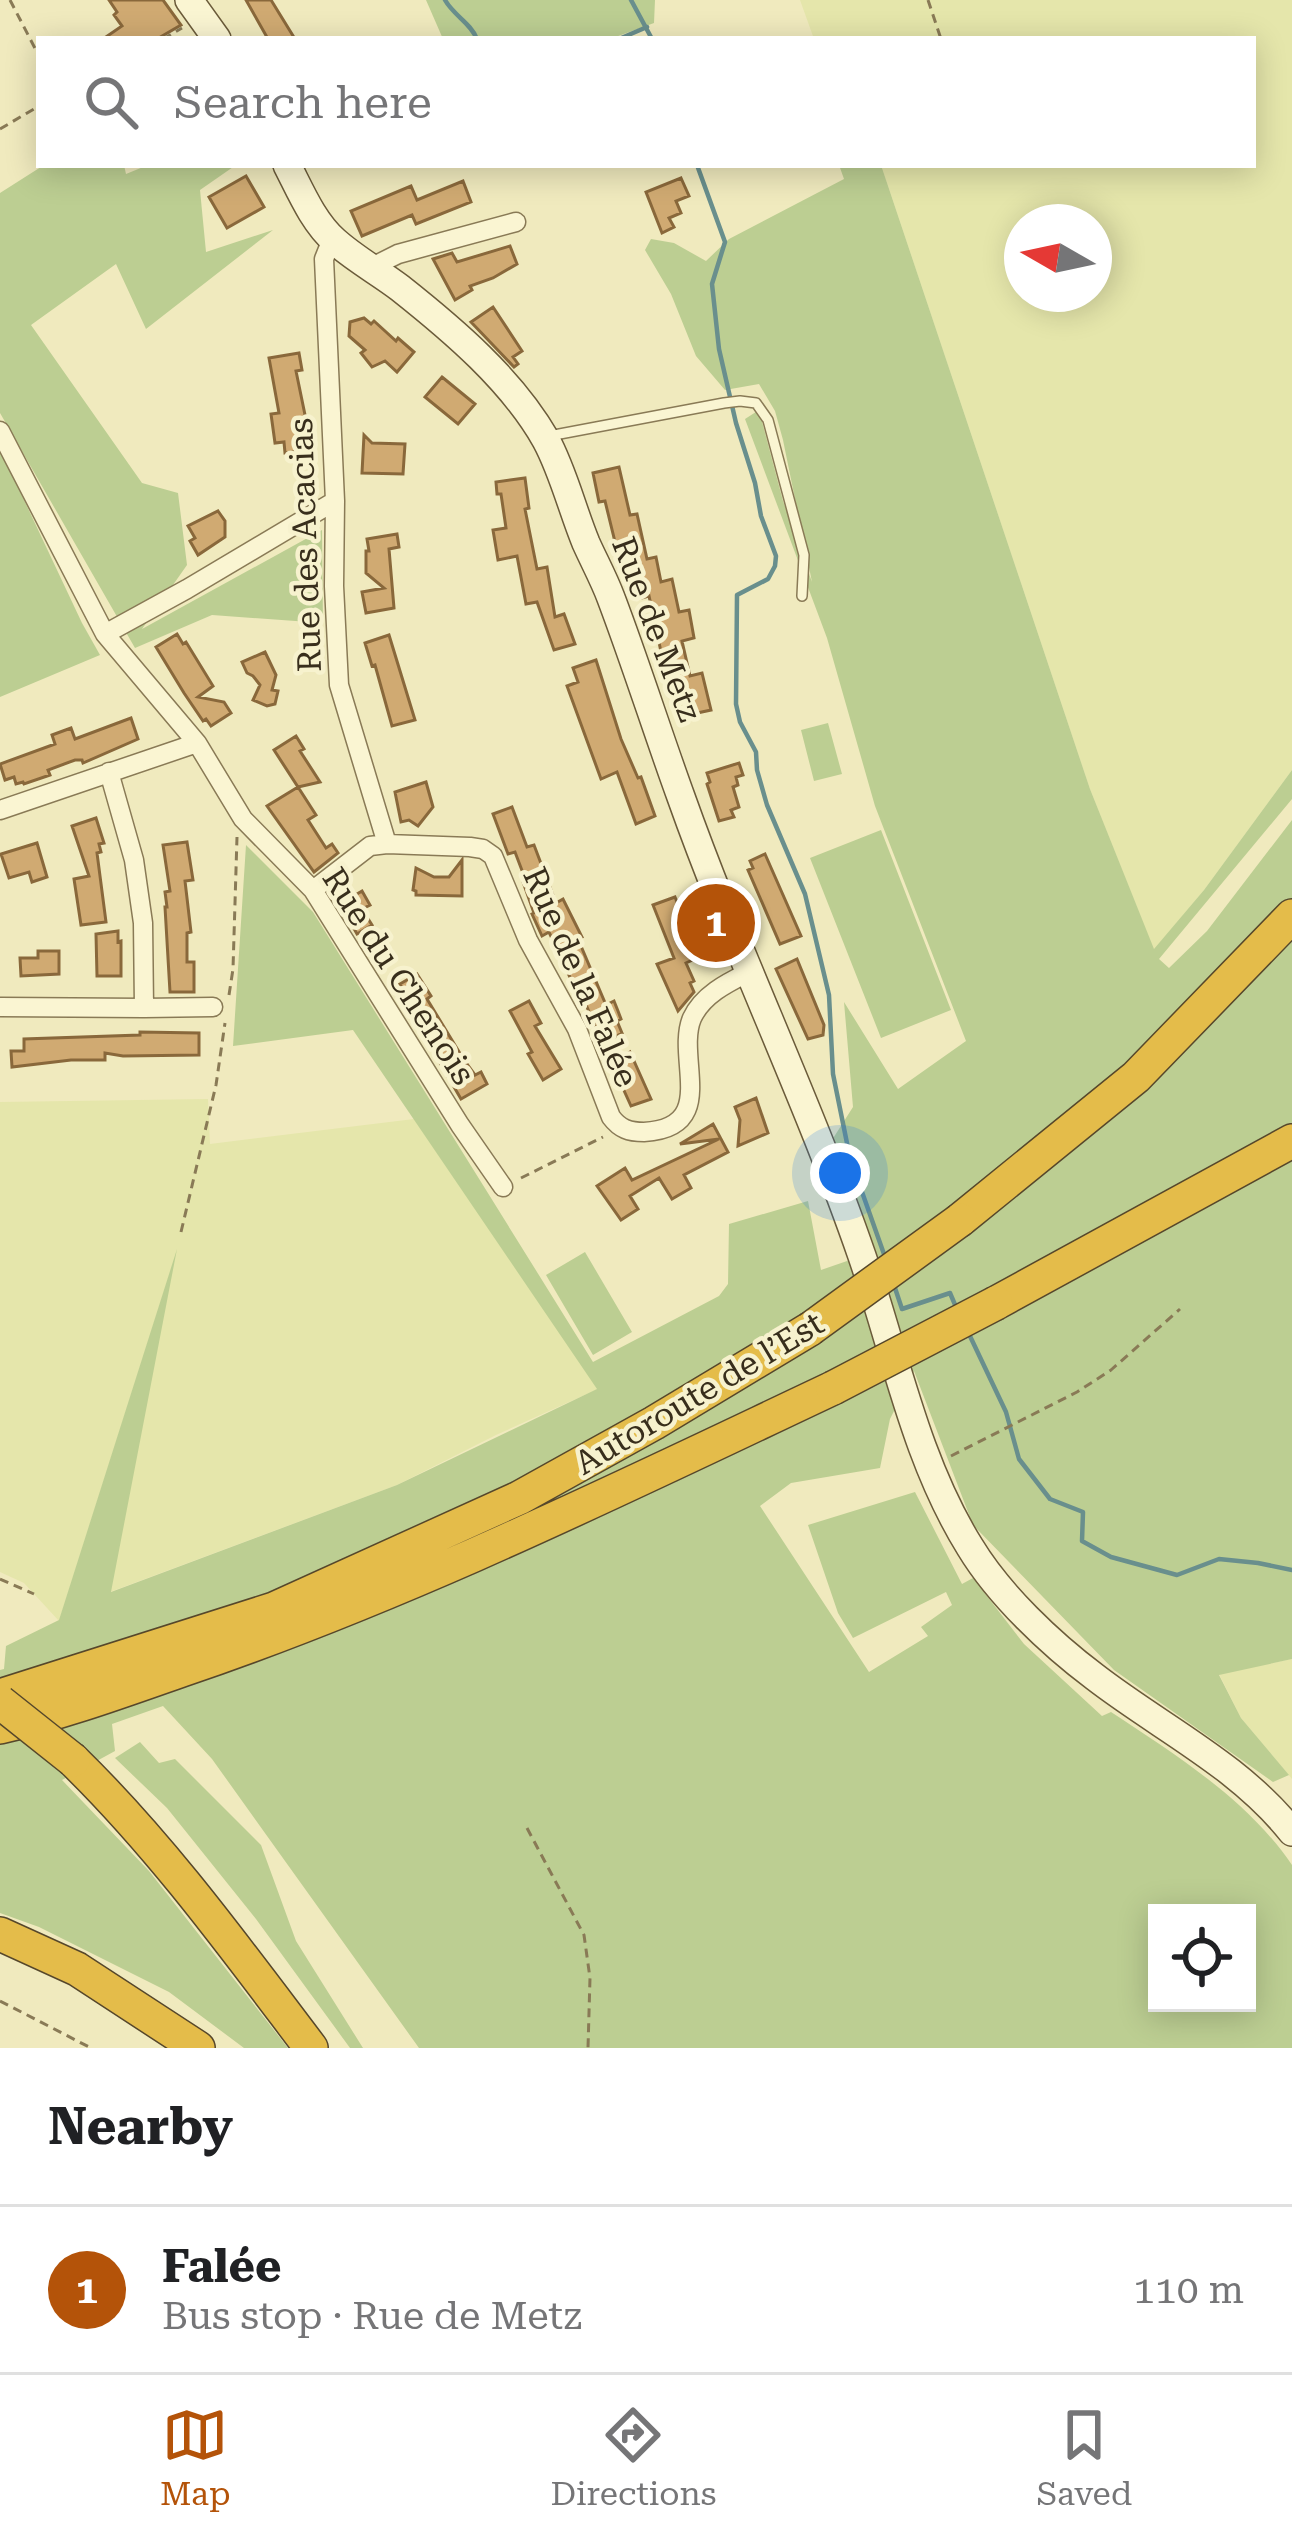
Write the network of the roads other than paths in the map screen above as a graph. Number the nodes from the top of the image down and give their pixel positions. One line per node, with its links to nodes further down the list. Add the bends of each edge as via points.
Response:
1 (189, 0): 2 (main road)
2 (215, 36)
3 (289, 168): 5 (main road)
4 (516, 222): 6 (street)
5 (332, 239): 6 (main road, Rue de Metz); 9 (street, Rue des Acacias, via 324,259)
6 (372, 267): 8 (main road, Rue de Metz, via 452,331)
7 (0, 431): 11 (street, Rue du Chenois)
8 (544, 437): 10 (lane, via 756,403 768,420 805,555); 18 (main road, Rue de Metz)
9 (334, 500): 11 (street); 15 (street, Rue des Acacias, via 339,685)
10 (802, 596)
11 (105, 634): 12 (street, Rue du Chenois)
12 (197, 743): 13 (street); 16 (street, Rue du Chenois, via 243,819)
13 (109, 772): 14 (street); 20 (street, via 134,860)
14 (0, 810)
15 (387, 844): 16 (street, via 370,846); 18 (street, Rue de la Falée, via 470,847 493,856 611,1117 629,1131 679,1119 691,1097 690,1022 704,1000)
16 (313, 890): 23 (street, Rue du Chenois)
17 (1292, 916): 24 (highway, Autoroute de l’Est, bridge, via 1136,1078 811,1330 519,1498 274,1610)
18 (751, 970): 26 (main road, Rue de Metz, via 862,1256 929,1466 970,1547 1038,1628 1095,1678 1229,1770)
19 (0, 1007): 20 (street)
20 (144, 1008): 21 (street)
21 (219, 1011)
22 (1292, 1141): 25 (highway, Autoroute de l’Est, bridge, via 833,1388 535,1529 283,1636)
23 (503, 1187)
24 (0, 1699): 29 (highway, bridge, via 120,1806)
25 (0, 1727)
26 (1292, 1832)
27 (0, 1934): 28 (highway, via 76,1969)
28 (198, 2048)
29 (311, 2048)

